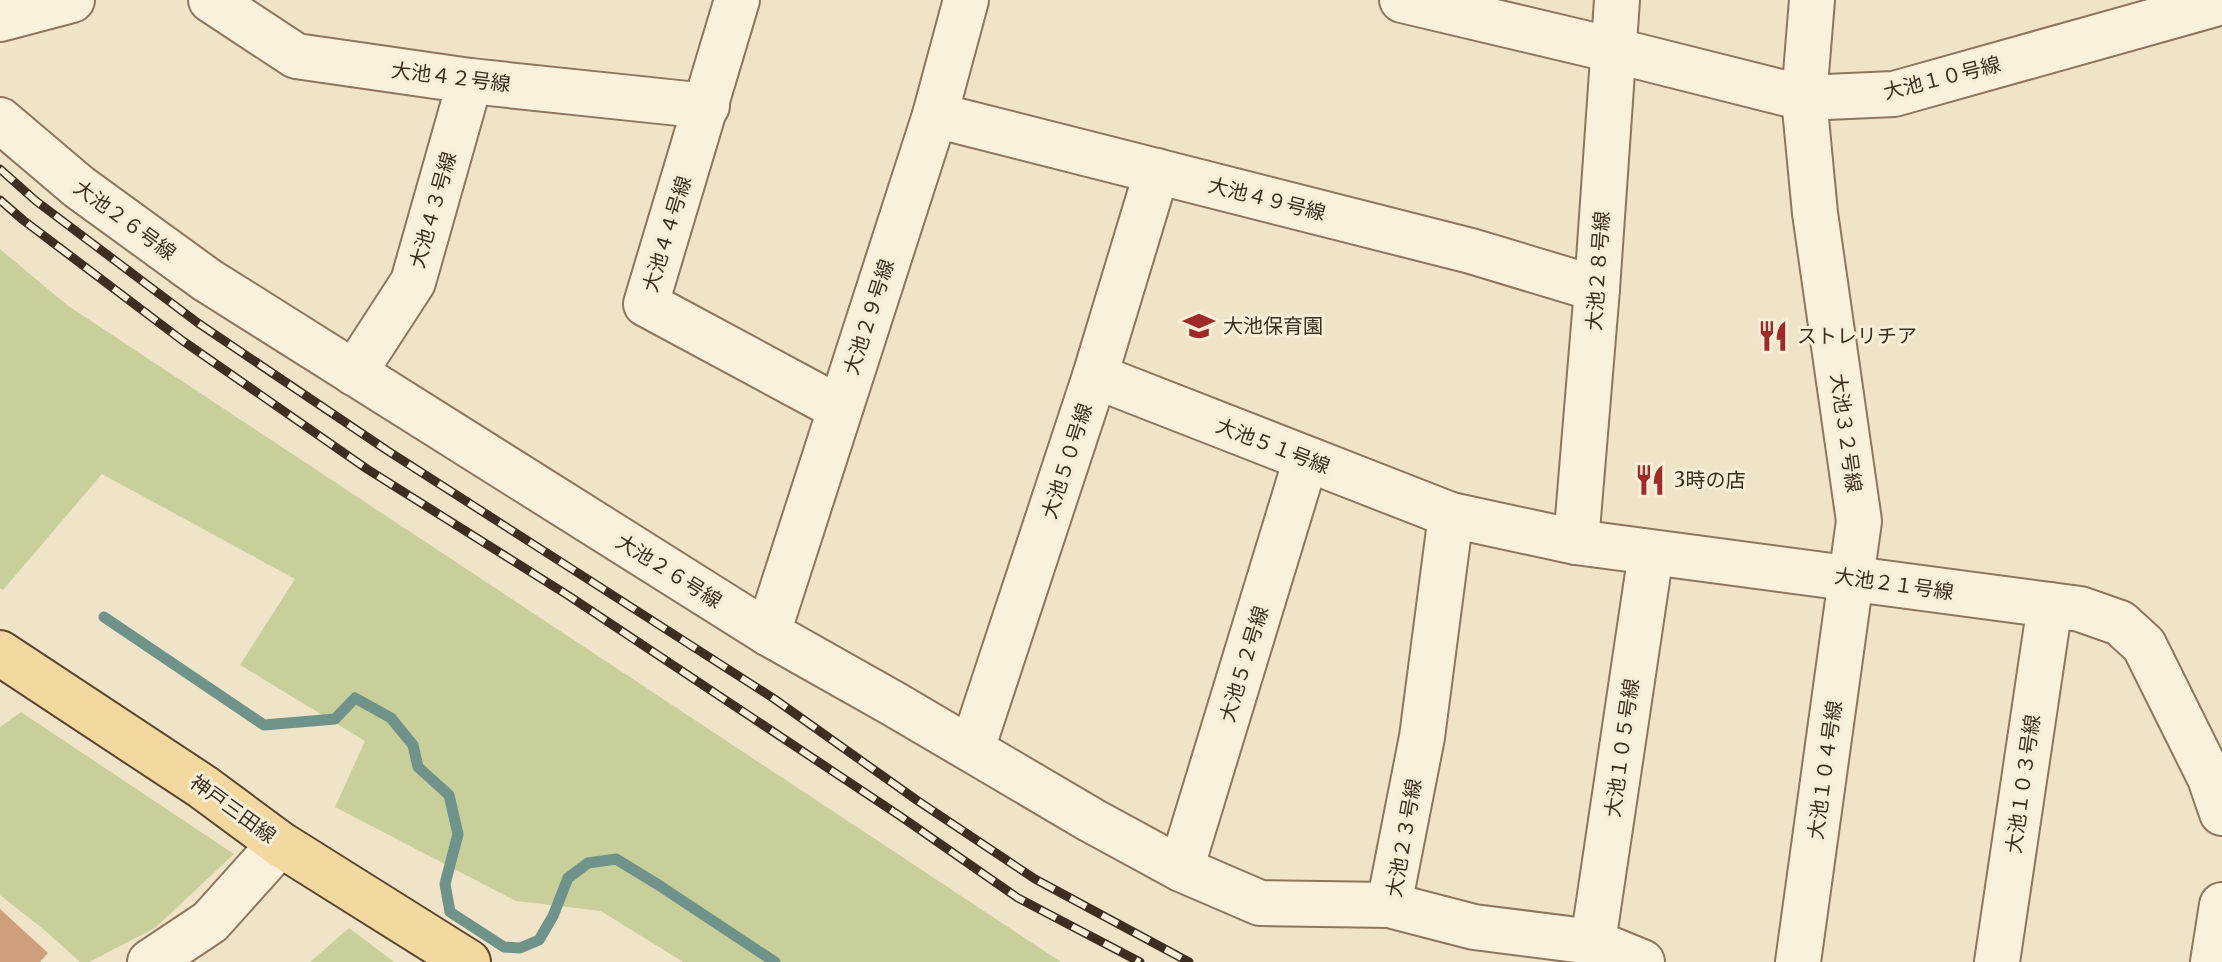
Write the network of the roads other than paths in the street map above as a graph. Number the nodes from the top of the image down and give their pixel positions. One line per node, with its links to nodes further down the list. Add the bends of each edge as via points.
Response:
1 (72, 0): 9 (street)
2 (211, 0): 11 (street, 大池４２号線, via 296,56)
3 (737, 0): 13 (street, 大池４４号線)
4 (966, 0): 14 (street, 大池２９号線)
5 (1402, 0): 10 (street, 大池１０号線)
6 (1617, 0): 10 (street, 大池２８号線)
7 (1812, 0): 12 (street, 大池３２号線)
8 (2222, 2): 12 (street, 大池１０号線, via 1894,94)
9 (0, 19)
10 (1613, 50): 12 (street, 大池１０号線); 17 (street, 大池２８号線)
11 (470, 81): 13 (street, 大池４２号線); 18 (street, 大池４３号線, via 413,282)
12 (1804, 98): 25 (street, 大池３２号線, via 1859,521)
13 (707, 106): 20 (street, 大池４４号線, via 646,304)
14 (935, 115): 16 (street, 大池４９号線); 20 (street, 大池２９号線)
15 (0, 120): 18 (street, 大池２６号線, via 79,187 207,280)
16 (1157, 171): 17 (street, 大池４９号線, via 1471,251); 19 (street, 大池５０号線)
17 (1597, 289): 23 (street, 大池２８号線)
18 (354, 373): 27 (street, 大池２６号線)
19 (1095, 376): 21 (street, 大池５１号線); 29 (street, 大池５０号線)
20 (839, 408): 27 (street, 大池２９号線)
21 (1306, 459): 22 (street, 大池５１号線); 32 (street, 大池５２号線)
22 (1451, 515): 23 (street, 大池２１号線); 33 (street, 大池２３号線, via 1422,737)
23 (1576, 542): 24 (street, 大池２１号線)
24 (1651, 553): 25 (street, 大池２１号線); 35 (street, 大池１０５号線)
25 (1852, 578): 26 (street, 大池２１号線); 39 (street, 大池１０４号線)
26 (2050, 605): 30 (street, 大池２１号線, via 2120,623 2144,645); 40 (street, 大池１０３号線)
27 (768, 633): 29 (street, 大池２６号線)
28 (0, 653): 31 (main road, 神戸三田線)
29 (972, 749): 32 (street, 大池２６号線)
30 (2222, 813)
31 (280, 844): 36 (street, via 210,922); 37 (main road, 神戸三田線)
32 (1181, 869): 33 (street, 大池２６号線, via 1260,903)
33 (1389, 905): 35 (street, 大池２３号線, via 1474,927)
34 (2222, 905): 41 (street)
35 (1593, 942): 38 (street, 大池２３号線)
36 (150, 962)
37 (468, 962)
38 (1642, 962)
39 (1798, 962)
40 (1997, 962)
41 (2213, 962)

